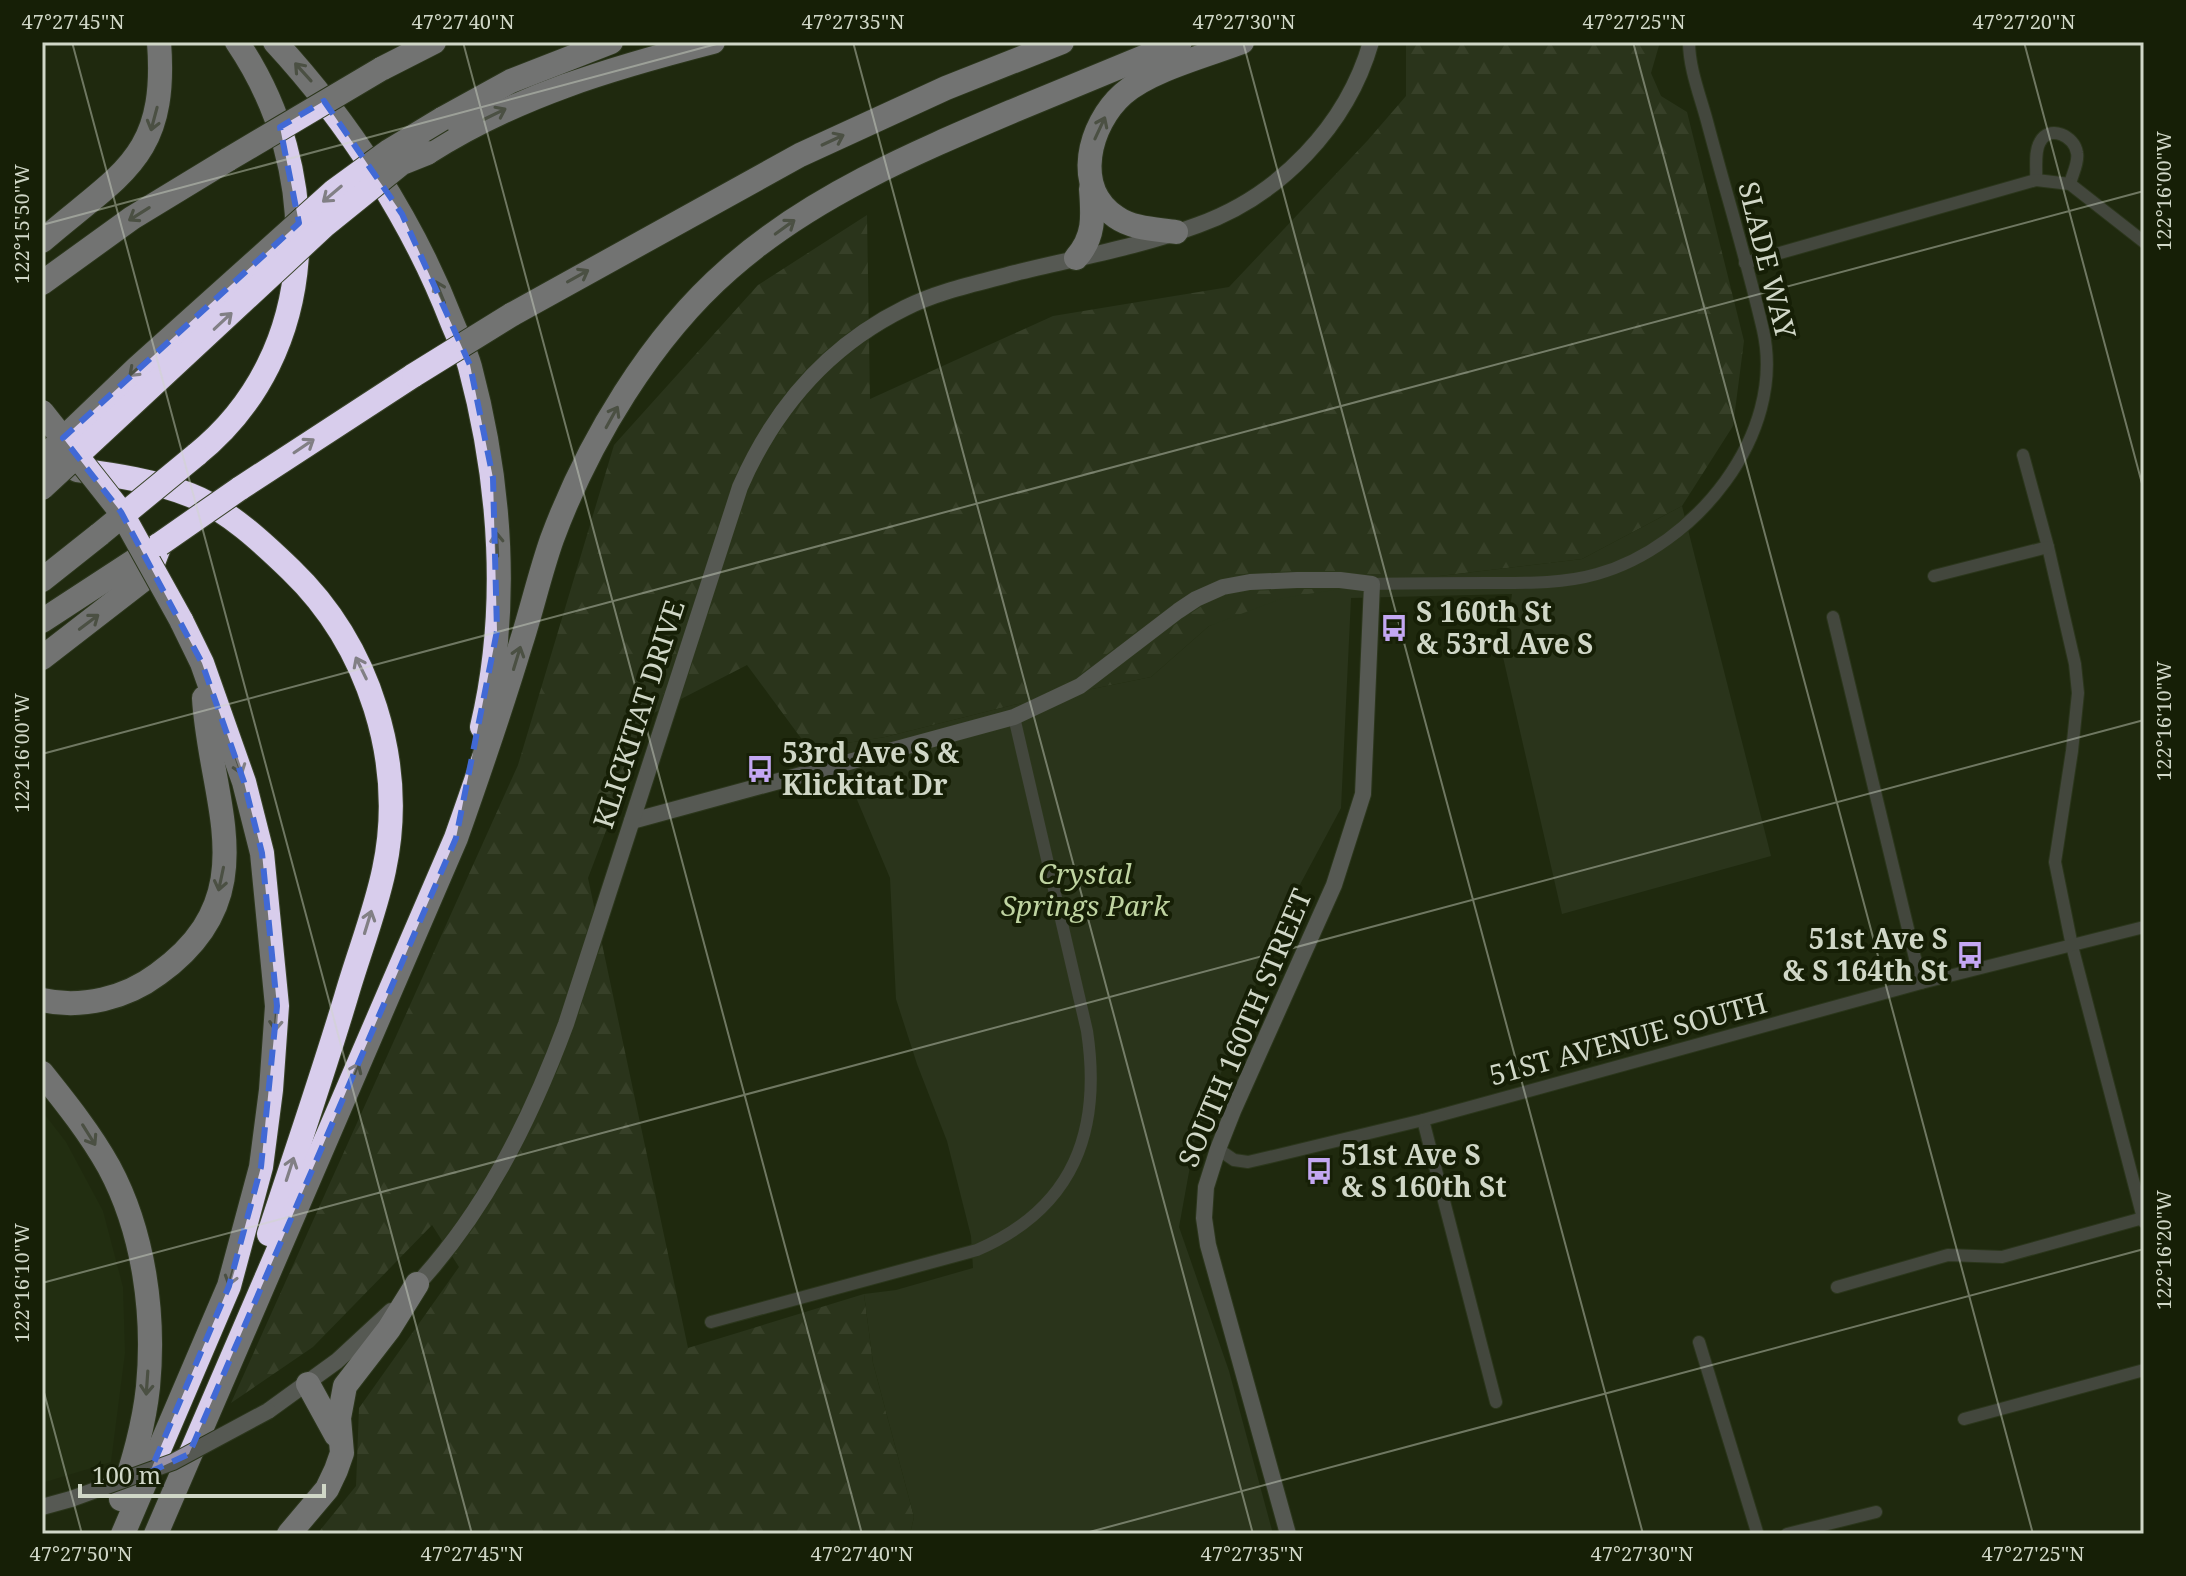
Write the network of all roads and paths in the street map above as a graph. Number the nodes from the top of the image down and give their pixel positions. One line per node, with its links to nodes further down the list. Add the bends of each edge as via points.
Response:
1 (159, 42): 16 (highway, one-way to 16, via 158,105 139,156)
2 (237, 42): 29 (highway, bridge, via 264,84 285,141 298,205 297,261 283,330 255,390 234,418)
3 (275, 42): 37 (highway, one-way to 3, via 497,631 493,478 470,365 402,214 311,81)
4 (434, 42): 20 (highway, one-way to 20, bridge, via 132,218)
5 (611, 42): 23 (highway, one-way to 23, bridge, via 511,81 389,151 334,191)
6 (713, 42): 25 (highway, one-way to 6, bridge, via 324,226 402,163 527,99 616,67)
7 (1062, 42): 27 (highway, one-way to 7, bridge, via 160,544 239,489 511,315 800,155)
8 (1180, 42): 37 (highway, one-way to 8, via 552,539 581,472 631,382 684,313 730,267 797,218 873,174)
9 (1242, 42): 12 (highway, one-way to 9, via 1095,137 1124,94 1145,79)
10 (1371, 42): 15 (main road, KLICKITAT DRIVE, via 1338,114 1297,163 1244,204)
11 (1689, 42): 19 (street, SLADE WAY)
12 (1090, 177): 15 (highway, via 1098,198 1114,216 1135,226); 18 (highway, via 1093,225)
13 (2036, 180): 14 (street); 14 (street, via 2042,137 2063,134 2078,154); 19 (street)
14 (2070, 184): 17 (street)
15 (1176, 232): 18 (main road, KLICKITAT DRIVE)
16 (42, 241)
17 (2144, 242)
18 (1076, 258): 36 (main road, KLICKITAT DRIVE, via 906,307 845,346 792,397 740,487)
19 (1745, 263): 30 (street, SLADE WAY, via 1764,333 1765,391 1740,461 1685,524 1633,560 1596,574 1530,583)
20 (42, 283)
21 (46, 416): 34 (highway, bridge, via 121,512)
22 (2023, 455): 26 (street)
23 (42, 459)
24 (42, 472): 51 (highway, one-way to 24, via 384,868 390,811 386,752 369,684 348,641 307,585 251,532 191,495 137,479 78,470)
25 (42, 488)
26 (2048, 547): 28 (street); 39 (street, via 2078,693 2055,862)
27 (133, 574): 32 (highway); 33 (highway, one-way to 27)
28 (1934, 576)
29 (42, 580)
30 (1372, 584): 35 (main road, via 1297,580 1223,587 1178,611 1080,686); 44 (main road, SOUTH 160TH STREET, via 1363,794 1334,885)
31 (1833, 617): 40 (street)
32 (42, 621)
33 (42, 658)
34 (202, 663): 41 (highway, one-way to 41, via 226,833 226,858 213,910 197,939 145,984 89,1002); 60 (highway, one-way to 60, via 244,782 262,853 277,1006 271,1090 261,1167 229,1286)
35 (1014, 717): 36 (main road); 48 (street, via 1092,1066 1092,1102 1076,1159 1032,1217 977,1250)
36 (632, 821): 46 (main road, KLICKITAT DRIVE, via 535,1103 462,1229)
37 (456, 838): 51 (highway, one-way to 37)
38 (2144, 927): 39 (street, 51ST AVENUE SOUTH)
39 (2072, 946): 40 (street, 51ST AVENUE SOUTH); 45 (street)
40 (1921, 983): 43 (street, 51ST AVENUE SOUTH)
41 (42, 1000)
42 (42, 1073): 59 (highway, one-way to 59, via 110,1168 131,1217 144,1272 148,1386 137,1451)
43 (1423, 1120): 44 (street, 51ST AVENUE SOUTH, via 1248,1162); 53 (street)
44 (1218, 1149): 63 (main road, SOUTH 160TH STREET, via 1206,1187 1205,1228)
45 (2143, 1220): 47 (street, via 2002,1257 1948,1255)
46 (417, 1284): 52 (main road, KLICKITAT DRIVE, via 375,1328); 55 (highway, via 345,1386 339,1418)
47 (1837, 1287)
48 (711, 1322)
49 (1699, 1342): 58 (street)
50 (2144, 1370): 54 (street)
51 (222, 1377): 61 (highway)
52 (308, 1384): 55 (highway); 56 (main road, KLICKITAT DRIVE, bridge, via 173,1462)
53 (1496, 1402)
54 (1964, 1419)
55 (342, 1453): 62 (highway, via 327,1489)
56 (42, 1507)
57 (1876, 1512): 64 (street)
58 (1758, 1533)
59 (109, 1534)
60 (123, 1534)
61 (156, 1534)
62 (289, 1534)
63 (1288, 1534)
64 (1787, 1534)

